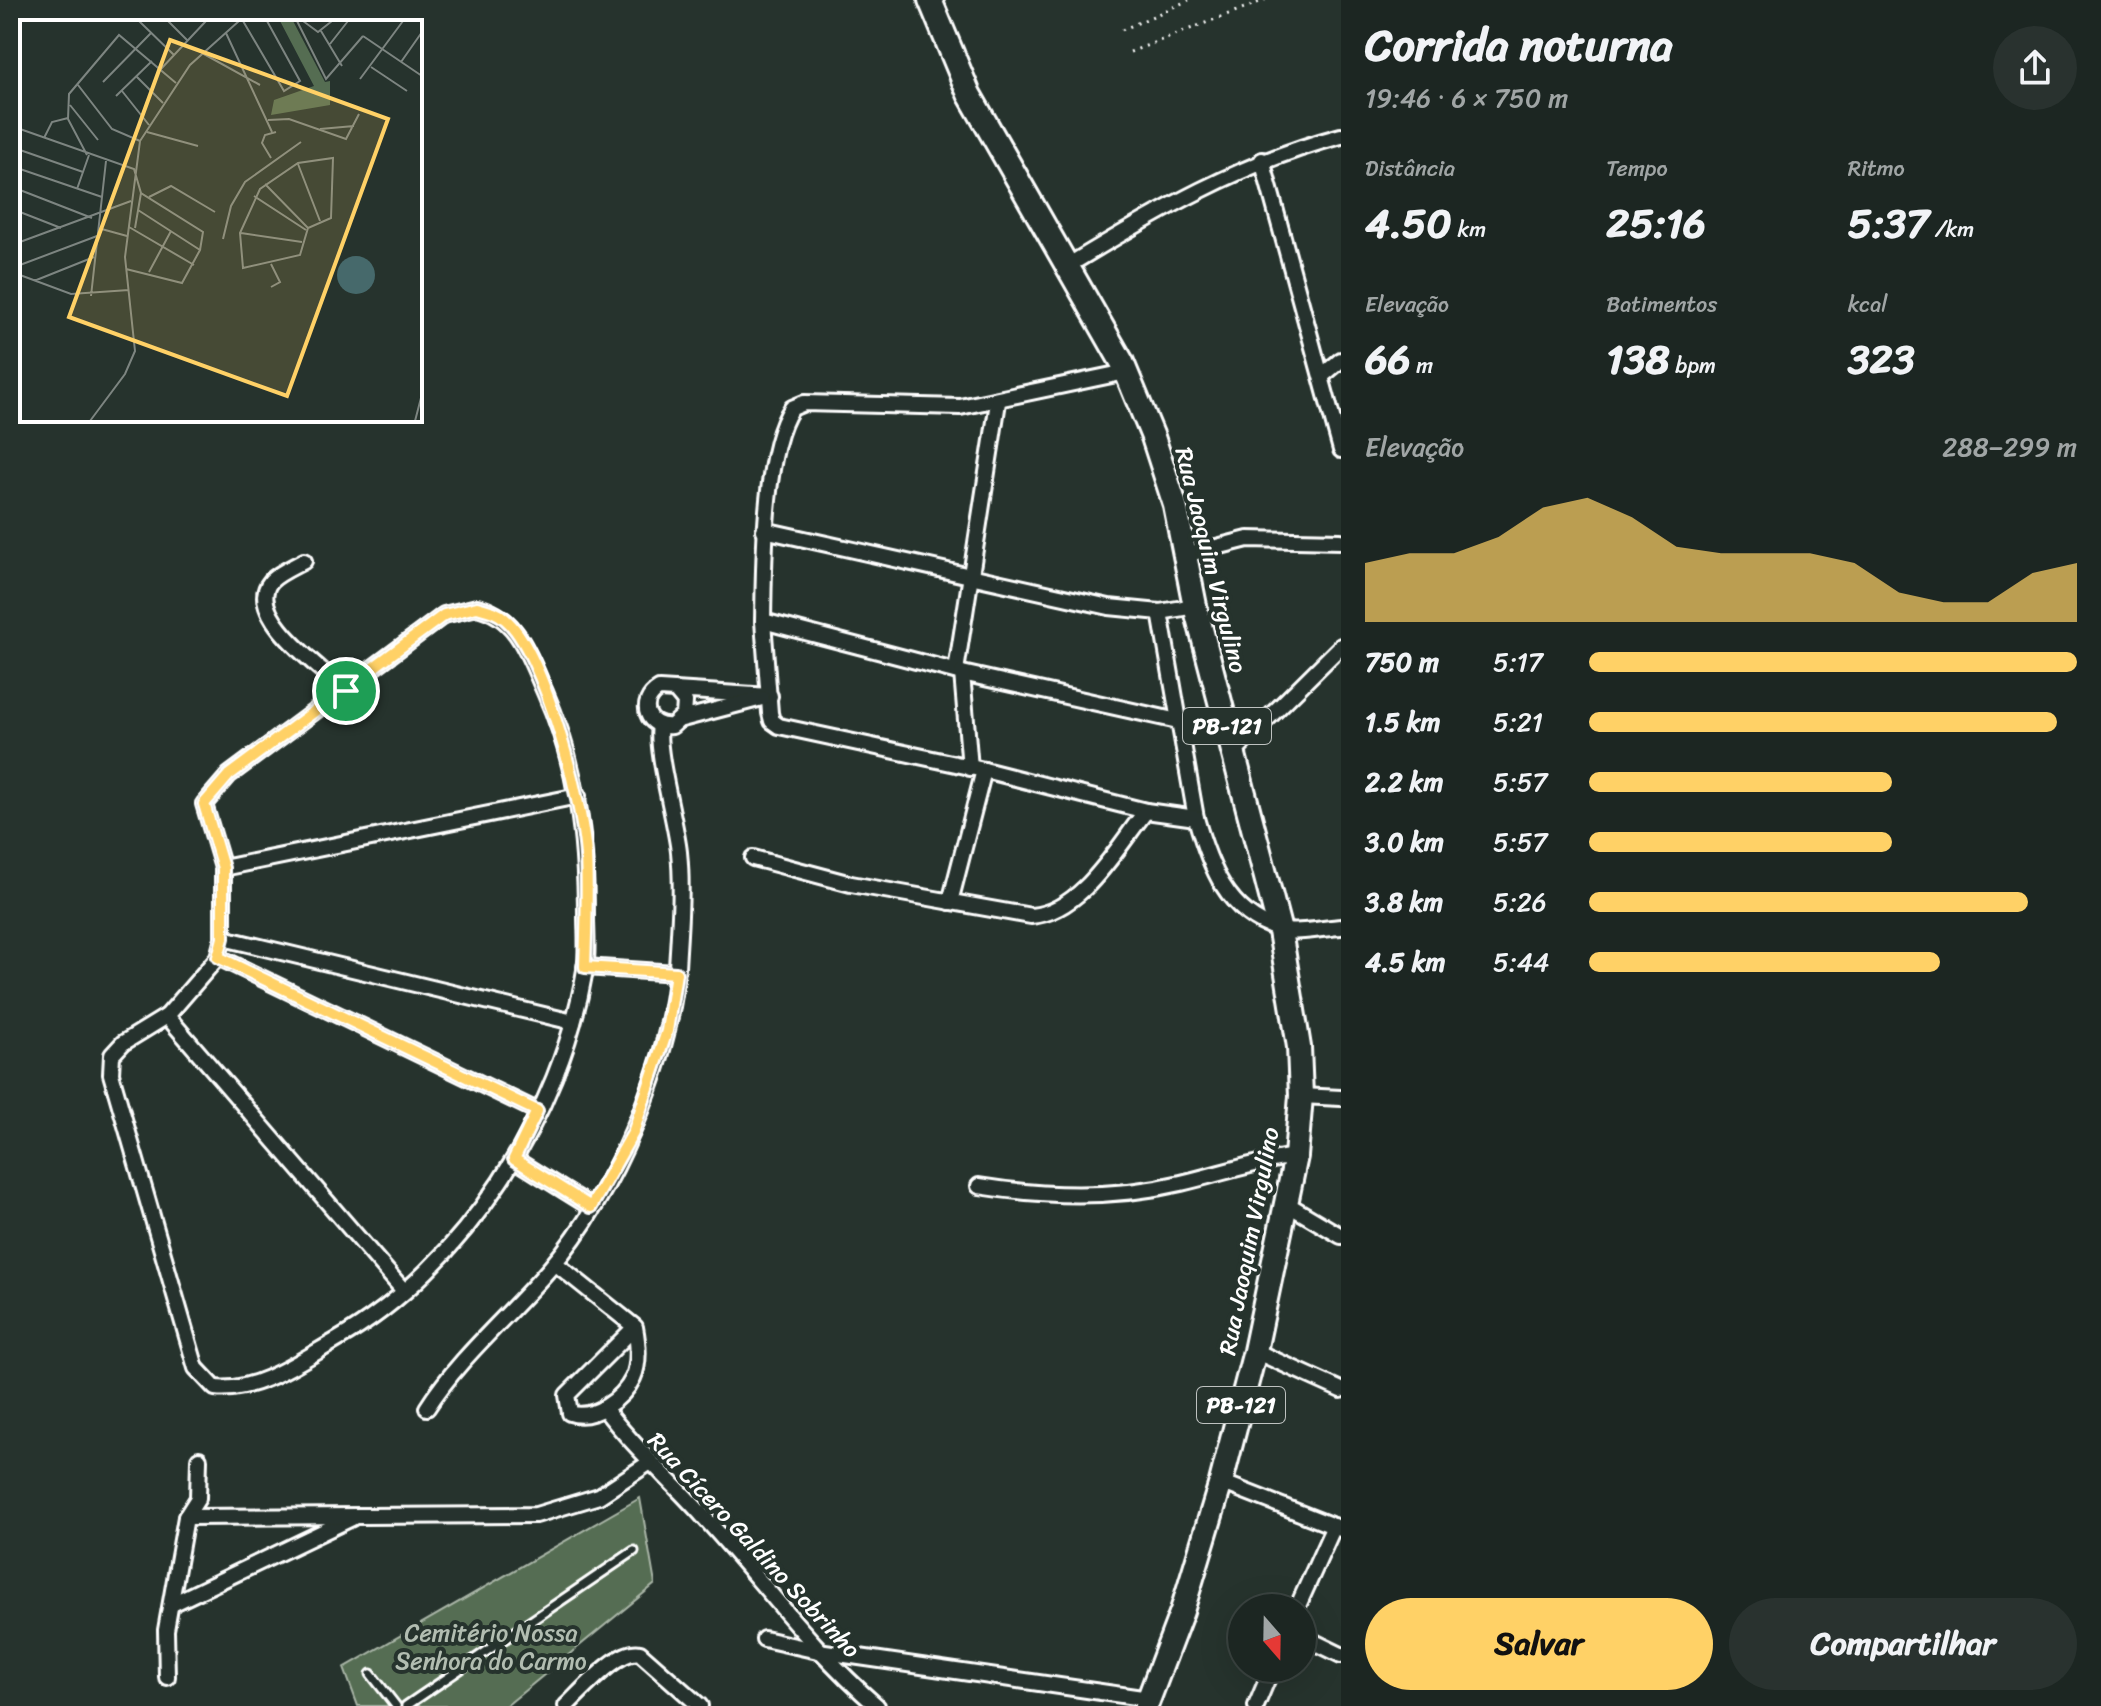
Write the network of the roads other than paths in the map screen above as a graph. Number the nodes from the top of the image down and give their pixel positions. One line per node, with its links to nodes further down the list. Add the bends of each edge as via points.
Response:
1 (930, 0): 4 (main road, PB-121, via 969,94)
2 (1341, 136): 3 (street)
3 (1262, 160): 4 (street, via 1149,216); 7 (street)
4 (1073, 272): 6 (main road, PB-121)
5 (1341, 360): 7 (street)
6 (1124, 367): 8 (street); 12 (main road, Rua Jaoquim Virgulino / PB-121, via 1153,437)
7 (1323, 375): 9 (street)
8 (998, 402): 10 (street, via 930,409 798,404 786,417 779,438); 14 (street)
9 (1341, 450)
10 (764, 530): 14 (street); 17 (street)
11 (1341, 541): 12 (street, via 1248,539)
12 (1185, 555): 15 (main road, Rua Jaoquim Virgulino / PB-121)
13 (304, 561): 21 (street, via 272,581 264,607 274,624)
14 (970, 574): 16 (street, via 1109,607); 19 (street)
15 (1195, 606): 16 (street); 26 (main road, Rua Jaoquim Virgulino / PB-121)
16 (1160, 612): 24 (street)
17 (763, 621): 19 (street); 22 (street)
18 (1341, 646): 26 (street)
19 (959, 672): 24 (street); 27 (street)
20 (675, 690): 22 (street); 23 (street, via 685,702); 25 (street, via 659,689 648,700 648,715)
21 (346, 691): 28 (street, via 444,615 477,607 493,611 523,643 553,712); 32 (street, via 208,796 205,814)
22 (770, 696): 23 (street); 27 (street, via 772,721 779,726)
23 (682, 719): 25 (street)
24 (1178, 721): 30 (street)
25 (660, 726): 39 (street, via 679,855)
26 (1234, 752): 35 (main road, Rua Jaoquim Virgulino / PB-121)
27 (977, 769): 29 (street); 33 (street)
28 (578, 796): 32 (street); 38 (street, via 586,856)
29 (1146, 811): 30 (street); 33 (street, via 1100,869 1057,910 1031,916)
30 (1196, 818): 35 (street, via 1208,860 1237,907)
31 (753, 858): 33 (street, via 851,884)
32 (223, 868): 36 (street)
33 (950, 902)
34 (1341, 927): 35 (street)
35 (1280, 931): 42 (main road, Rua Jaoquim Virgulino / PB-121, via 1299,1047)
36 (223, 938): 37 (street); 41 (street)
37 (218, 957): 40 (street); 44 (street)
38 (585, 967): 39 (street); 41 (street)
39 (676, 973): 49 (street, via 667,1031 633,1133)
40 (167, 1016): 52 (street); 52 (street, via 115,1050 111,1074 201,1377 222,1389 259,1380 353,1330)
41 (573, 1022): 44 (street, via 558,1074)
42 (1301, 1096): 43 (street); 45 (main road, Rua Jaoquim Virgulino / PB-121)
43 (1341, 1098)
44 (537, 1111): 46 (street)
45 (1296, 1156): 47 (street, via 1182,1183 1096,1194 1035,1195); 48 (main road, Rua Jaoquim Virgulino / PB-121)
46 (514, 1159): 49 (street); 52 (street, via 459,1236)
47 (979, 1186)
48 (1287, 1204): 50 (street); 54 (main road, Rua Jaoquim Virgulino / PB-121)
49 (591, 1207): 51 (street)
50 (1341, 1236)
51 (555, 1263): 53 (street); 56 (street, via 445,1380)
52 (404, 1291)
53 (635, 1327): 57 (street, via 634,1376); 57 (street, via 567,1395 572,1414)
54 (1255, 1351): 55 (street); 60 (main road, Rua Jaoquim Virgulino / PB-121)
55 (1341, 1390)
56 (427, 1408)
57 (604, 1408): 59 (street, Rua Cícero Galdino Sobrinho)
58 (199, 1459): 62 (street, via 198,1498)
59 (649, 1463): 61 (street, via 599,1496 536,1515); 69 (street, Rua Cícero Galdino Sobrinho, via 703,1515)
60 (1221, 1482): 63 (street); 74 (main road, Rua Jaoquim Virgulino / PB-121)
61 (355, 1516): 62 (street); 66 (street)
62 (186, 1517): 66 (street)
63 (1337, 1527): 65 (street)
64 (634, 1551): 76 (lane)
65 (1304, 1594)
66 (172, 1604): 72 (street, via 166,1630)
67 (764, 1639): 69 (street)
68 (1316, 1643): 70 (street)
69 (818, 1651): 74 (street); 79 (street, Rua Cícero Galdino Sobrinho)
70 (1341, 1655)
71 (371, 1674): 75 (lane)
72 (167, 1677)
73 (1266, 1682): 80 (street)
74 (1148, 1702)
75 (396, 1706)
76 (406, 1706)
77 (566, 1706): 78 (street, via 631,1651 640,1653)
78 (700, 1706)
79 (877, 1706)
80 (1256, 1706)

